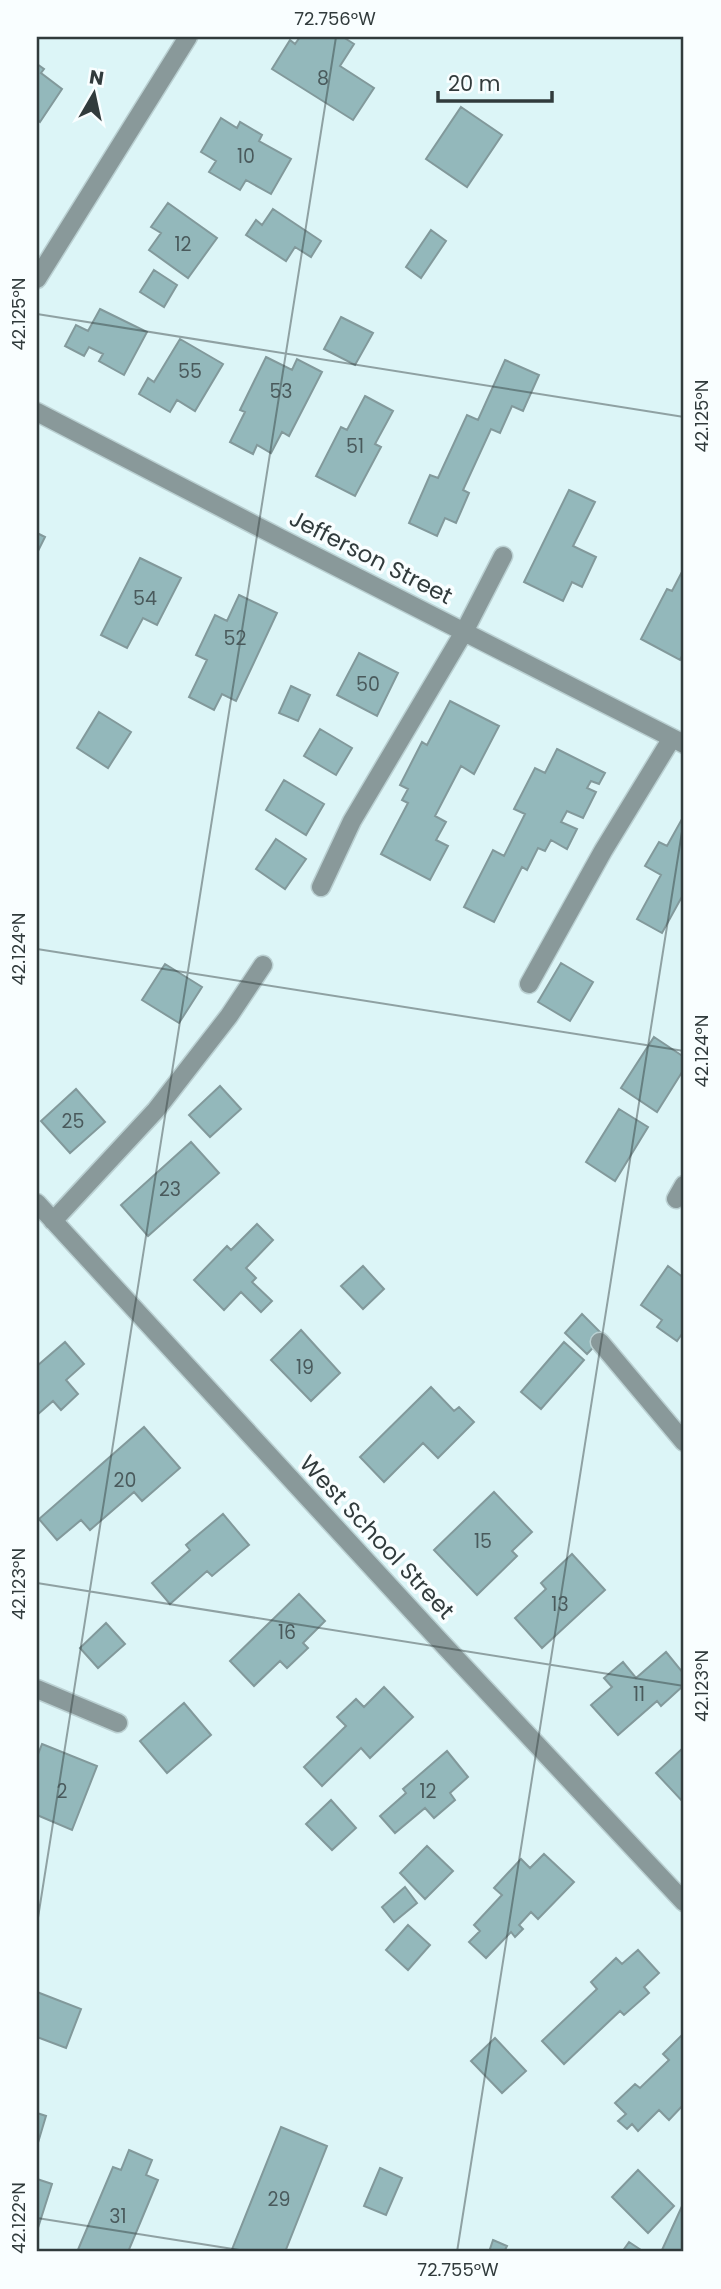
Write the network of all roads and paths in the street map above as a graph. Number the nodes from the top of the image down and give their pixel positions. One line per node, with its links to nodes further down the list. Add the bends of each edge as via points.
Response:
1 (188, 37): 2 (street)
2 (37, 279)
3 (37, 412): 5 (street, Jefferson Street)
4 (503, 556): 5 (street)
5 (464, 632): 6 (street, Jefferson Street); 7 (street, via 352,821)
6 (678, 741): 9 (street, via 603,850)
7 (321, 887)
8 (263, 965): 11 (street, via 156,1110)
9 (529, 984)
10 (37, 1203): 11 (street, West School Street)
11 (53, 1221): 16 (street, West School Street)
12 (600, 1342): 13 (street)
13 (684, 1442)
14 (37, 1689): 15 (street)
15 (118, 1723)
16 (684, 1902)

